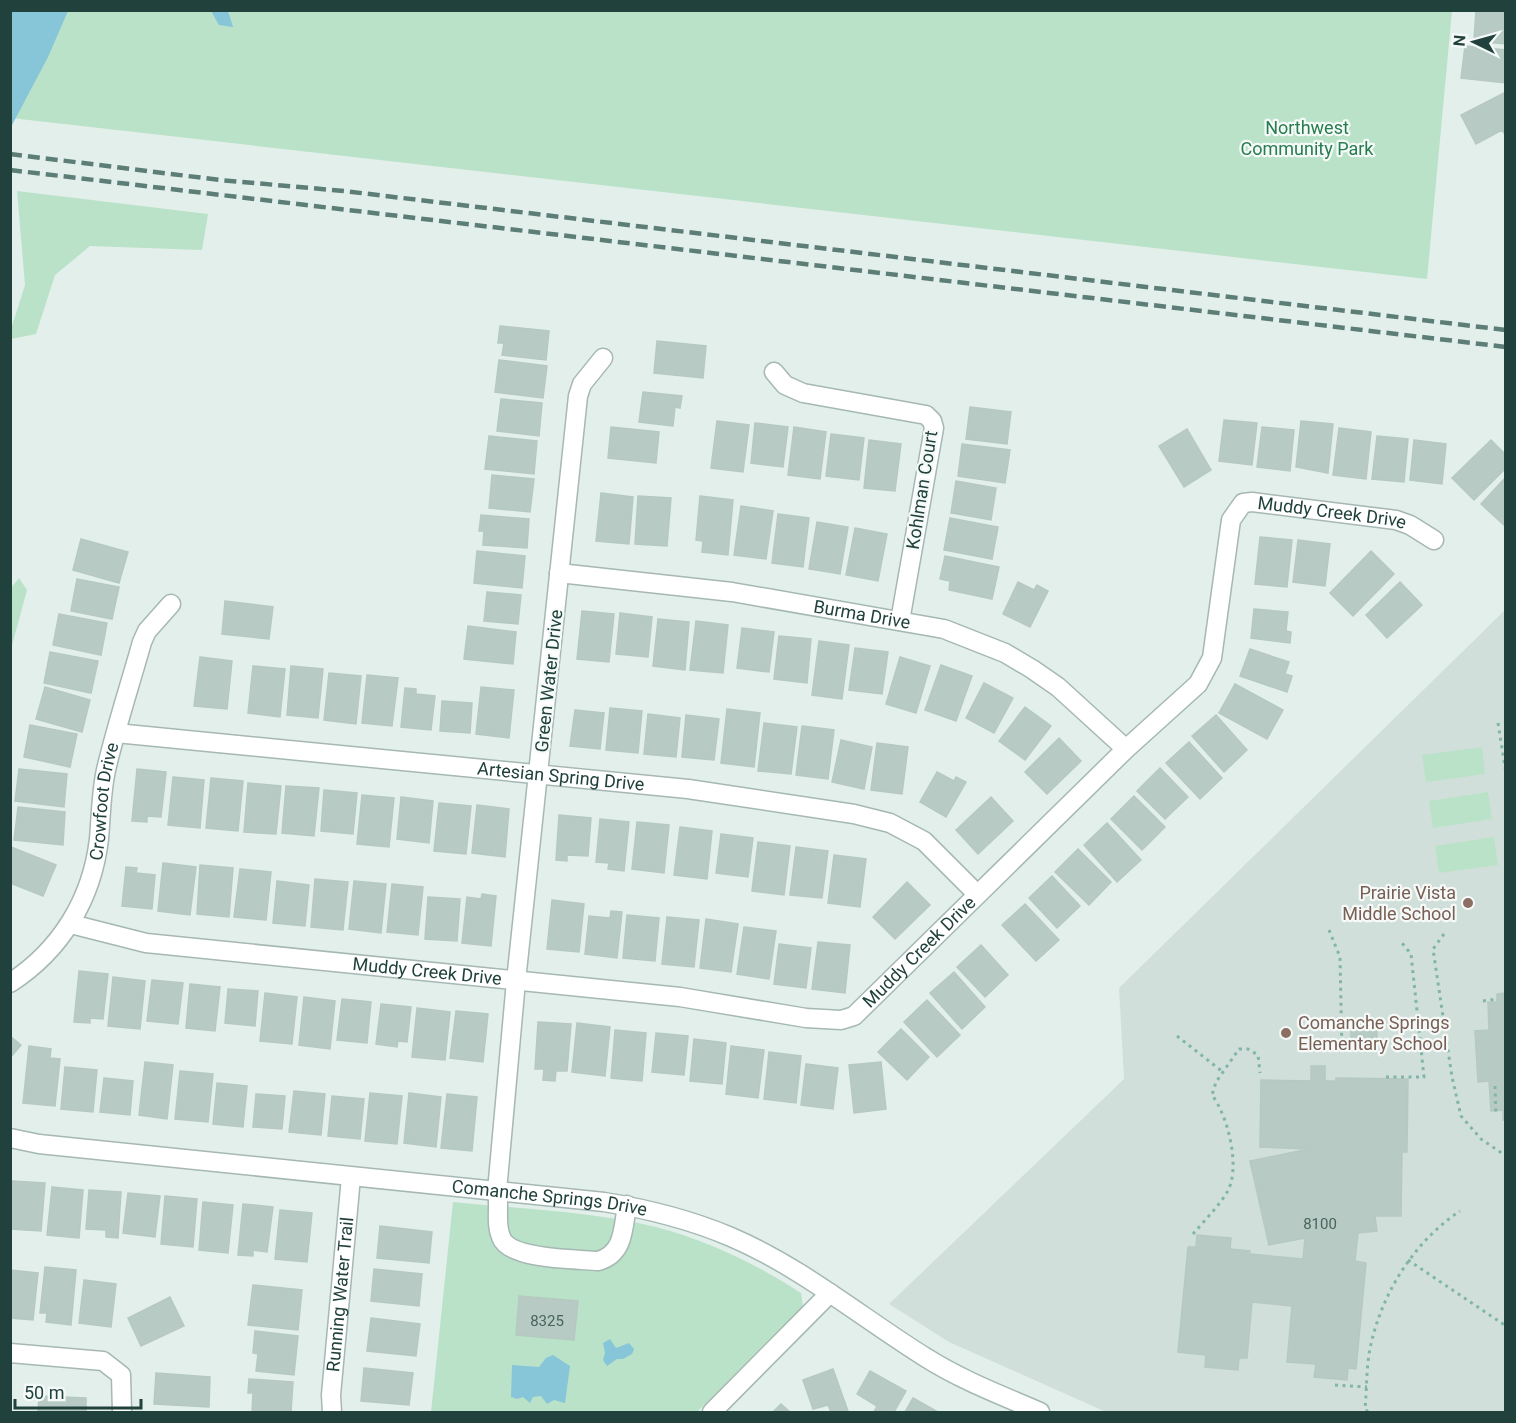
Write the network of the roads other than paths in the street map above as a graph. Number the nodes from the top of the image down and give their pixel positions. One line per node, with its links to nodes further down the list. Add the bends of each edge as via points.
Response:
1 (603, 358): 4 (street, Green Water Drive, via 582,384 578,396)
2 (774, 372): 6 (street, Kohlman Court, via 785,385 803,393 926,415 932,421 934,428)
3 (1434, 540): 8 (street, Muddy Creek Drive, via 1396,520 1243,503 1231,520 1212,658 1198,684)
4 (559, 573): 6 (street, Burma Drive, via 713,589); 9 (street, Green Water Drive)
5 (171, 604): 7 (street, Crowfoot Drive, via 142,642)
6 (900, 621): 8 (street, Burma Drive, via 944,629 1005,653 1058,687)
7 (116, 733): 9 (street, Artesian Spring Drive); 11 (street, Crowfoot Drive, via 103,783 96,858 83,901)
8 (1126, 749): 10 (street, Muddy Creek Drive)
9 (540, 774): 10 (street, Artesian Spring Drive, via 708,791 874,818 924,841); 12 (street, Green Water Drive)
10 (977, 894): 12 (street, Muddy Creek Drive, via 854,1016 841,1020 680,997)
11 (71, 924): 12 (street, Muddy Creek Drive, via 146,943); 13 (street, Crowfoot Drive, via 40,960)
12 (516, 981): 16 (street, Green Water Drive)
13 (10, 983)
14 (10, 1138): 15 (street, Comanche Springs Drive)
15 (351, 1177): 16 (street, Comanche Springs Drive); 21 (street, Running Water Trail)
16 (497, 1191): 17 (street, Comanche Springs Drive); 17 (street, Green Water Drive, via 501,1240 519,1253 598,1261 608,1258 621,1240)
17 (627, 1205): 18 (street, Comanche Springs Drive, via 732,1237)
18 (830, 1293): 22 (street); 23 (street, Comanche Springs Drive, via 927,1359)
19 (10, 1353): 20 (street, via 103,1361 121,1375)
20 (122, 1413)
21 (332, 1413)
22 (712, 1413)
23 (1040, 1413)

